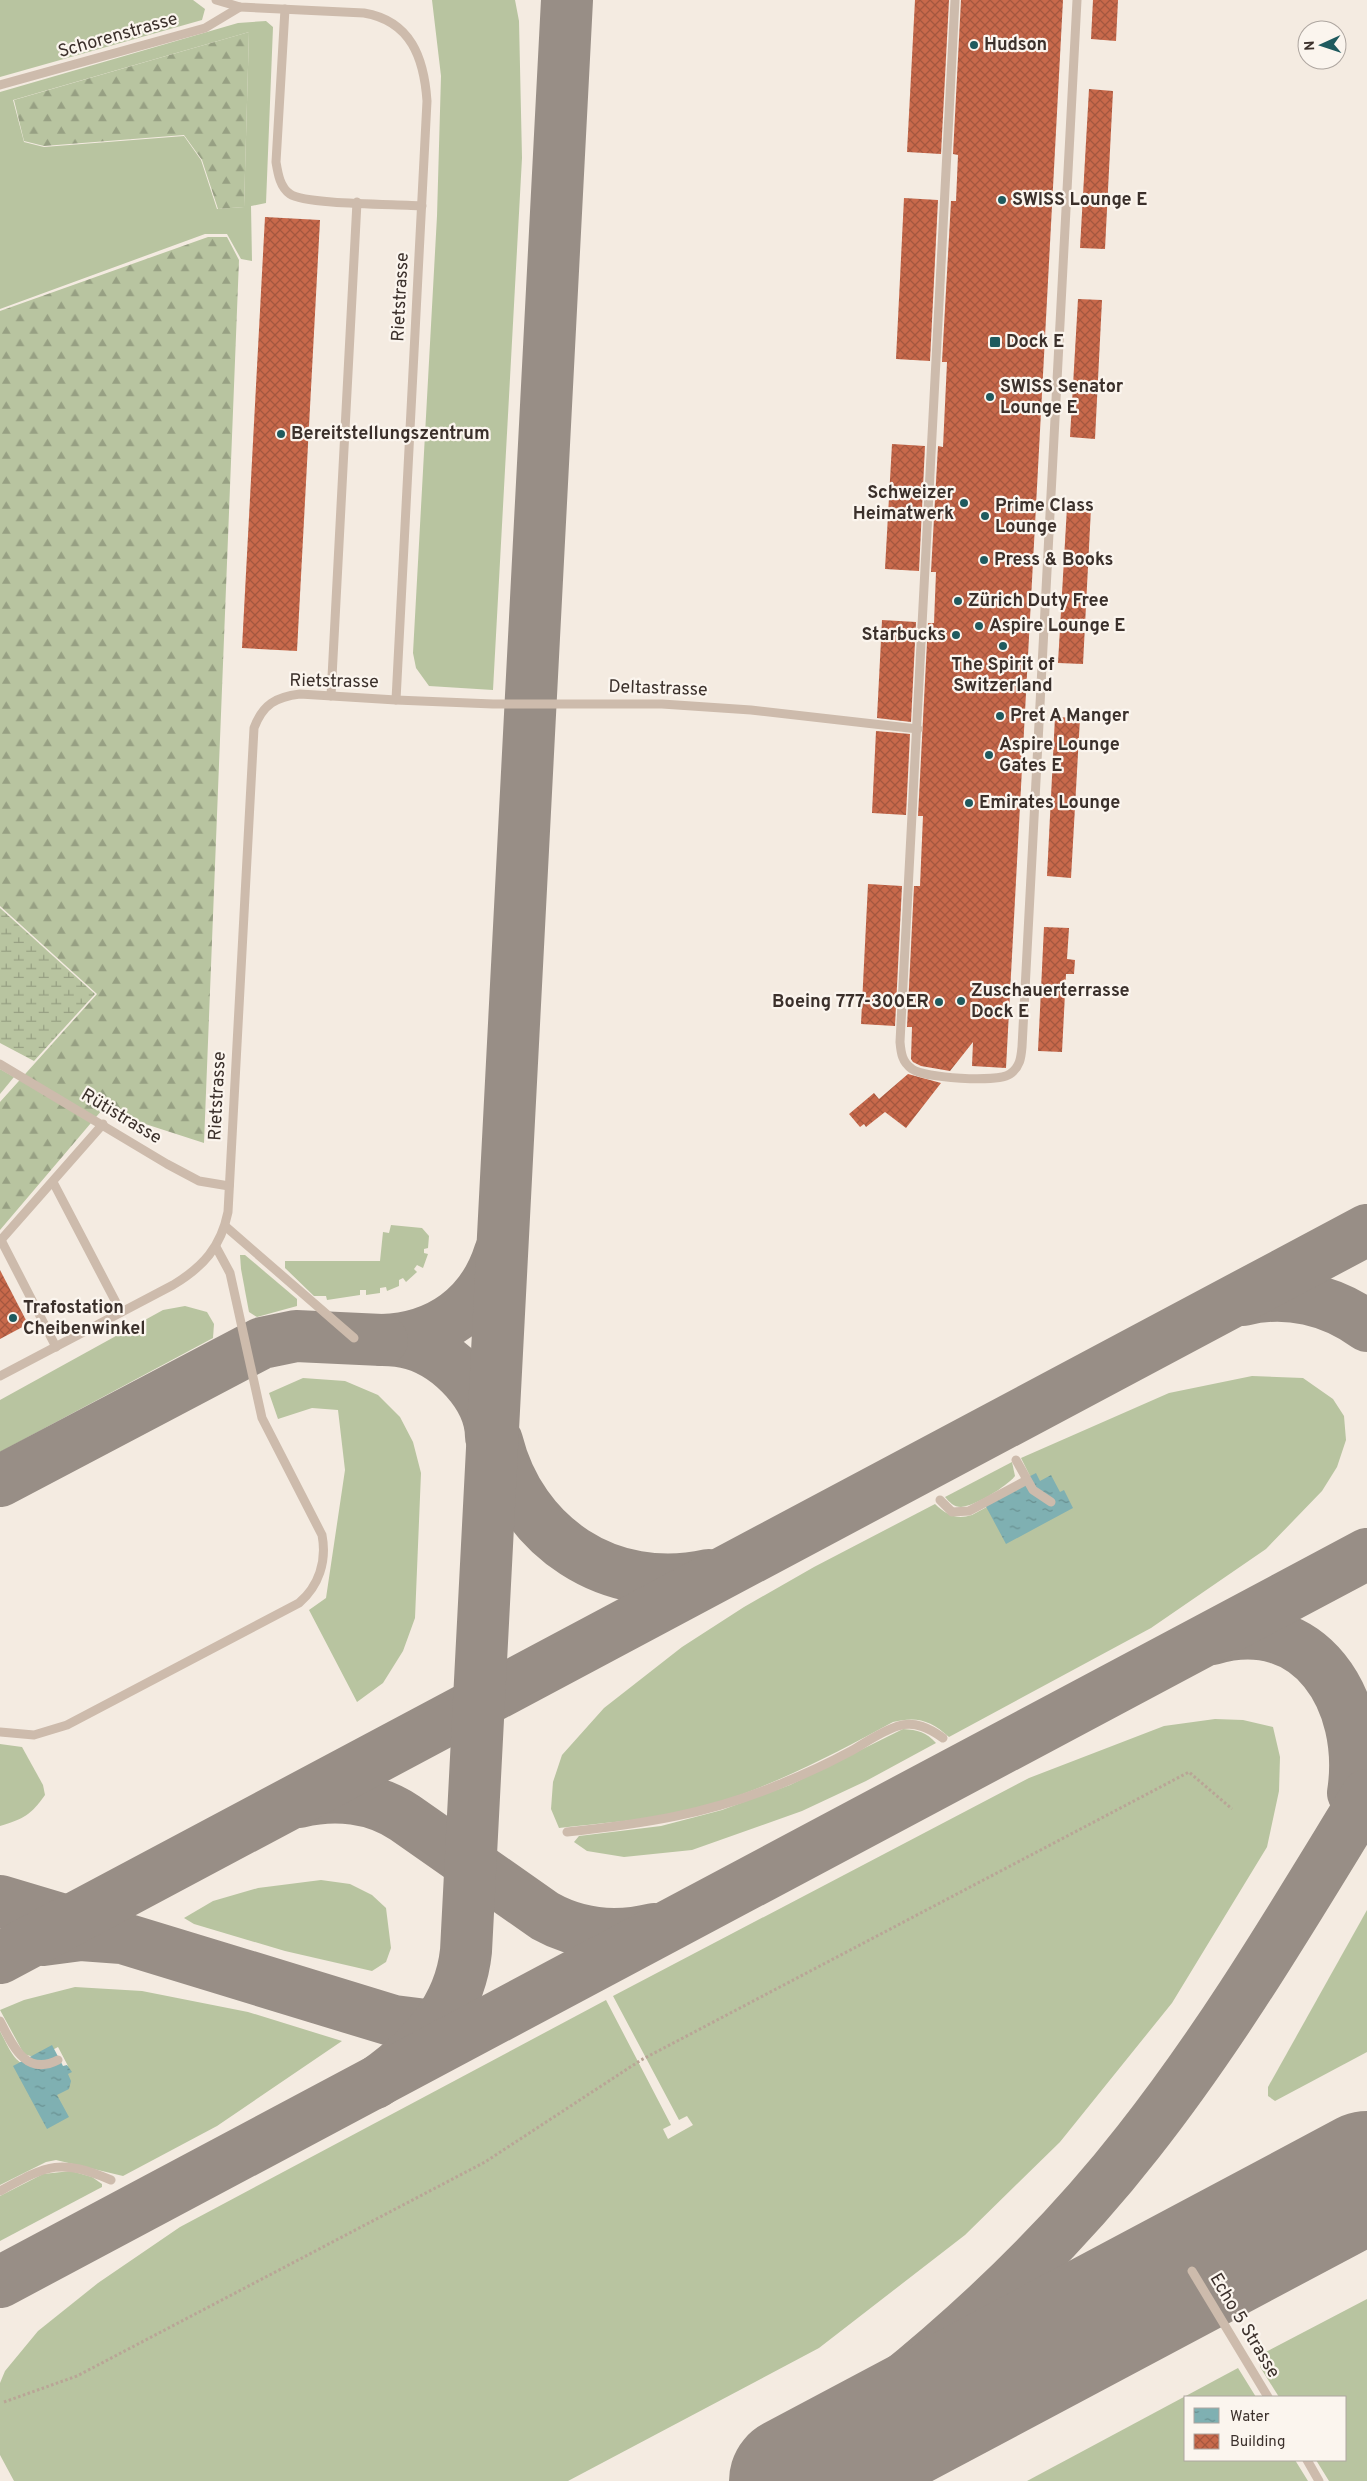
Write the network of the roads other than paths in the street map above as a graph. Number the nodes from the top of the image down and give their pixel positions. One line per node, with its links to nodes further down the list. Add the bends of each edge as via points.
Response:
1 (216, 0): 4 (lane, Rietstrasse)
2 (955, 0): 11 (lane)
3 (1077, 0): 11 (lane, via 1022,1047 1020,1063 1009,1075 1001,1078 928,1075 912,1070 902,1059 900,1033)
4 (240, 7): 5 (lane, Rietstrasse); 6 (lane, Schorenstrasse, via 206,28)
5 (285, 9): 7 (lane, via 276,162 281,182 288,193 307,200); 8 (lane, Rietstrasse, via 384,17 411,42 423,68 428,101)
6 (0, 86)
7 (358, 202): 8 (lane); 9 (lane)
8 (422, 206): 10 (lane, Rietstrasse)
9 (331, 696): 10 (lane, Rietstrasse); 15 (lane, Rietstrasse, via 300,694 274,700 259,715 254,728)
10 (396, 700): 11 (lane, Deltastrasse, via 493,704 662,704 751,710)
11 (918, 729)
12 (0, 1064): 13 (lane, Rütistrasse)
13 (103, 1124): 14 (lane); 15 (lane, Rütistrasse, via 199,1181)
14 (53, 1182): 17 (lane); 19 (lane)
15 (230, 1186): 16 (lane, Rietstrasse)
16 (225, 1226): 18 (lane, Rietstrasse); 20 (lane)
17 (1, 1240): 21 (lane)
18 (216, 1247): 19 (lane, Rietstrasse, via 186,1277); 27 (lane, via 230,1273 262,1418 322,1535 323,1554 318,1580 299,1603 67,1725 34,1735)
19 (121, 1312): 21 (lane, Rietstrasse)
20 (354, 1338)
21 (56, 1347): 22 (lane, Rietstrasse)
22 (0, 1376)
23 (1016, 1460): 24 (lane)
24 (1027, 1480): 25 (lane, via 969,1511 952,1512); 26 (lane, via 1033,1490)
25 (940, 1500)
26 (1052, 1502)
27 (0, 1732)
28 (943, 1738): 29 (lane, via 920,1725 896,1726 843,1755 725,1805 679,1817)
29 (567, 1832)
30 (0, 2021): 31 (lane, via 17,2054 35,2065)
31 (58, 2060)
32 (111, 2180): 33 (lane, via 72,2168 53,2166 38,2170)
33 (0, 2191)
34 (1192, 2272): 35 (lane, Echo 5 Strasse)
35 (1267, 2396)
36 (1307, 2461): 37 (lane)
37 (1320, 2481)

